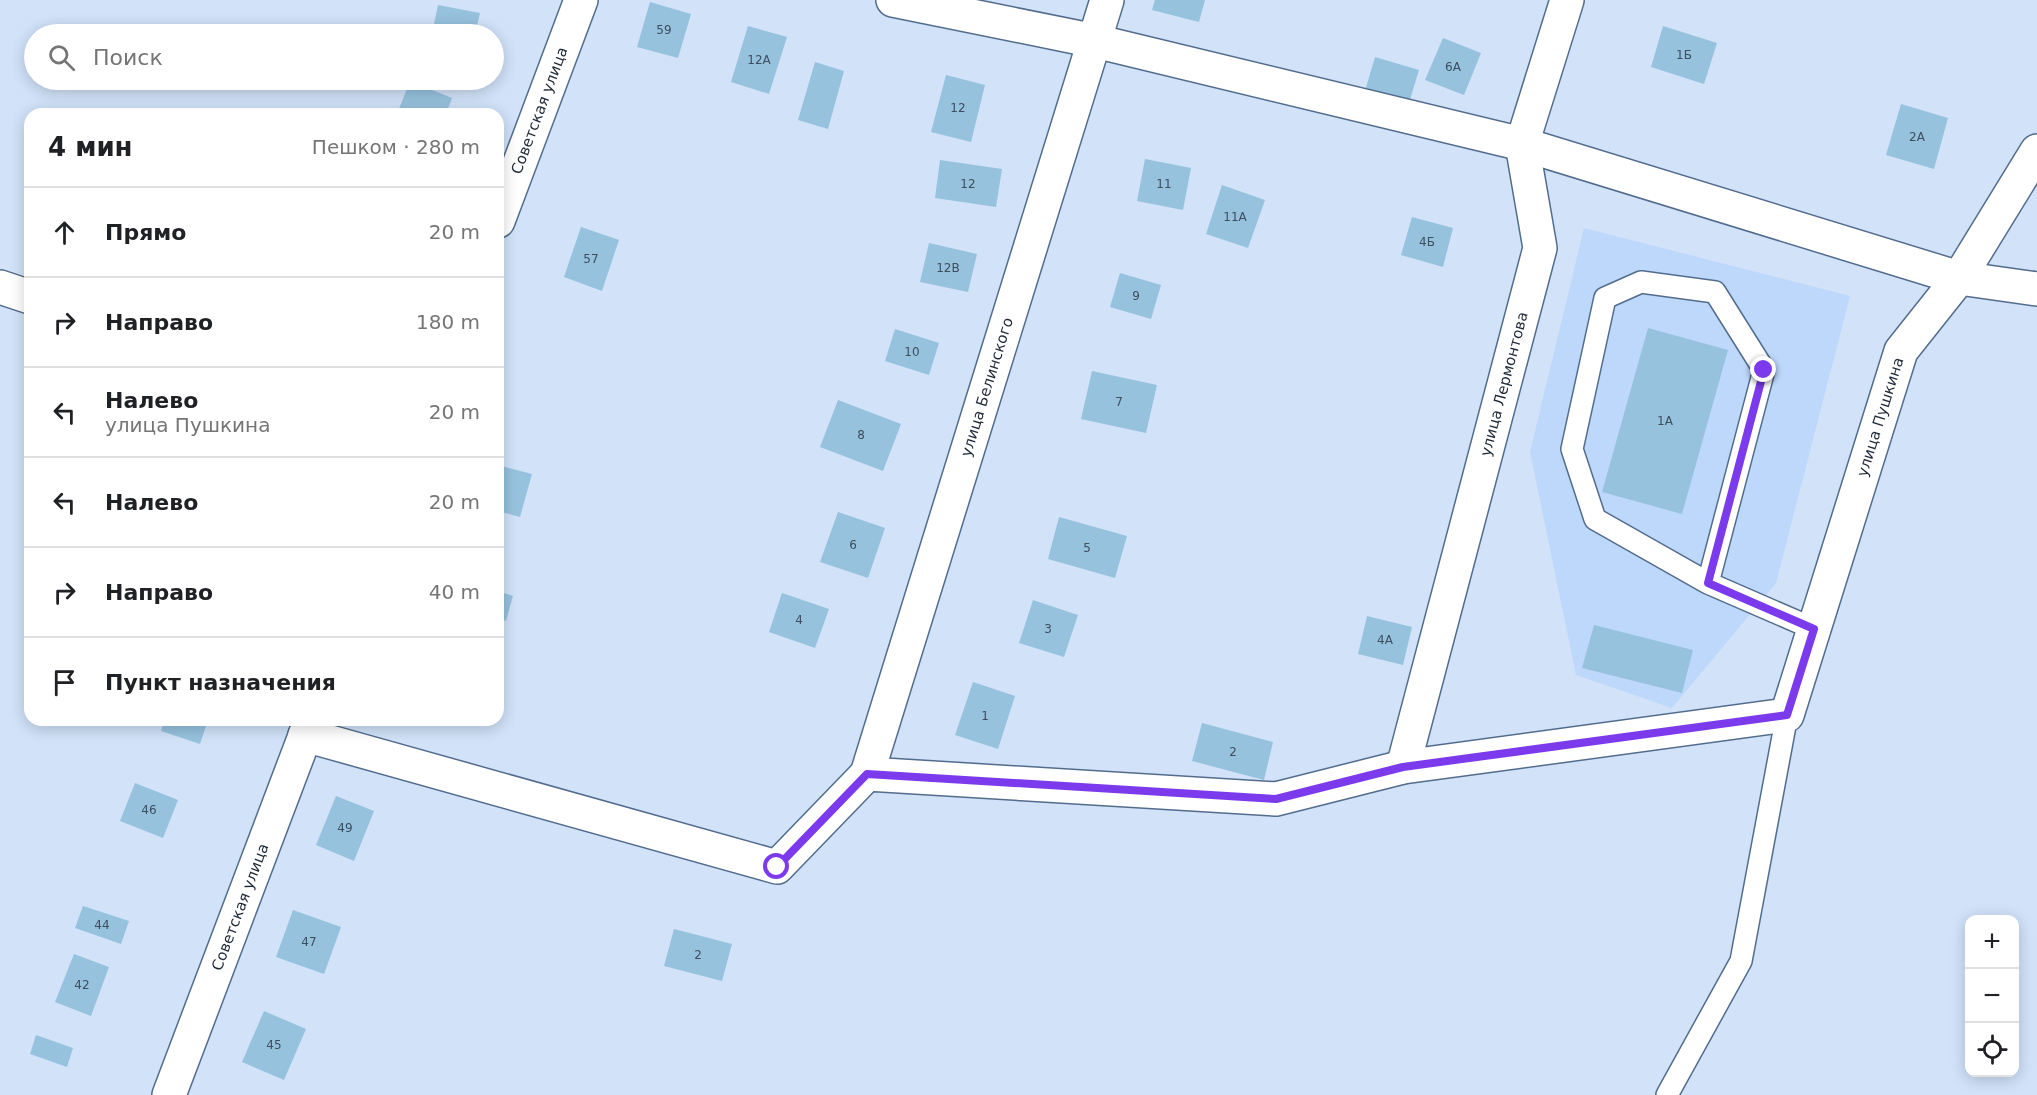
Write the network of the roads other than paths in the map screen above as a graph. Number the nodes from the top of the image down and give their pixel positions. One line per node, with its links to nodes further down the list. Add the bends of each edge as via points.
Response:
1 (581, 0): 8 (street, Советская улица)
2 (893, 0): 5 (street)
3 (1107, 0): 5 (street, улица Белинского)
4 (1567, 0): 6 (street, улица Лермонтова)
5 (1095, 41): 6 (street); 18 (street, улица Белинского)
6 (1521, 144): 9 (street); 17 (street, улица Лермонтова, via 1540,248)
7 (2037, 151): 9 (street, улица Пушкина)
8 (504, 205)
9 (1959, 278): 11 (street); 14 (street, улица Пушкина, via 1901,351)
10 (0, 287): 12 (street)
11 (2037, 289)
12 (24, 295)
13 (1708, 583): 13 (lane, via 1764,370 1715,292 1641,282 1605,298 1572,449 1595,519); 14 (lane)
14 (1814, 629): 15 (street, улица Пушкина)
15 (1787, 715): 17 (street); 20 (lane, via 1741,961)
16 (308, 728): 18 (street, via 777,867); 19 (street, Советская улица)
17 (1403, 767): 18 (street, via 1276,799)
18 (867, 774)
19 (169, 1095)
20 (1666, 1095)

